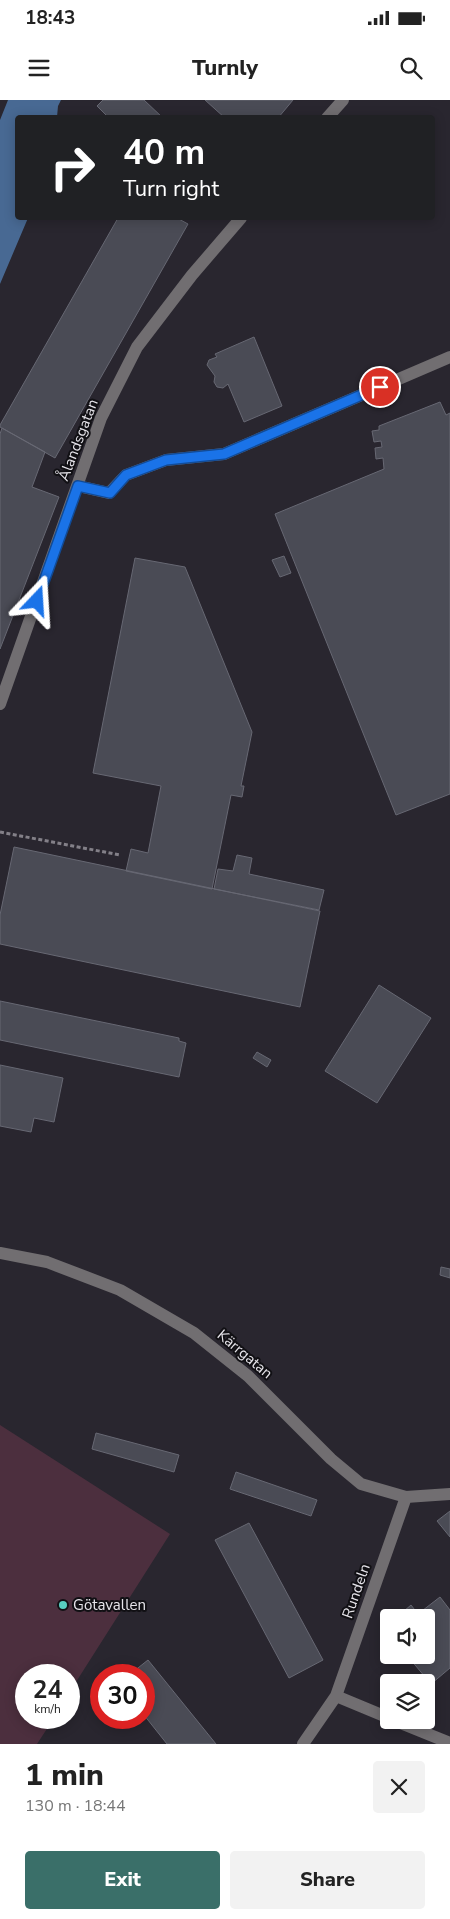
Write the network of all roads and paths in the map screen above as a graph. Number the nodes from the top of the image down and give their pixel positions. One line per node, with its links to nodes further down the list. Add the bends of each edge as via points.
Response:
1 (344, 100): 2 (street)
2 (330, 115)
3 (239, 220): 5 (street, Ålandsgatan, via 137,347 101,418)
4 (450, 357): 5 (street, via 224,454 166,460 126,475 110,493)
5 (78, 486): 6 (street, Ålandsgatan)
6 (0, 704)
7 (0, 832): 8 (path)
8 (120, 855)
9 (0, 1252): 11 (street, Kärrgatan, via 47,1262 120,1290 194,1333 248,1376 331,1459 361,1484)
10 (450, 1494): 11 (street, Kärrgatan)
11 (406, 1497): 12 (street, Rundeln)
12 (336, 1696): 13 (street); 16 (street, Rundeln)
13 (380, 1714)
14 (415, 1729): 15 (street)
15 (450, 1743)
16 (304, 1744)

